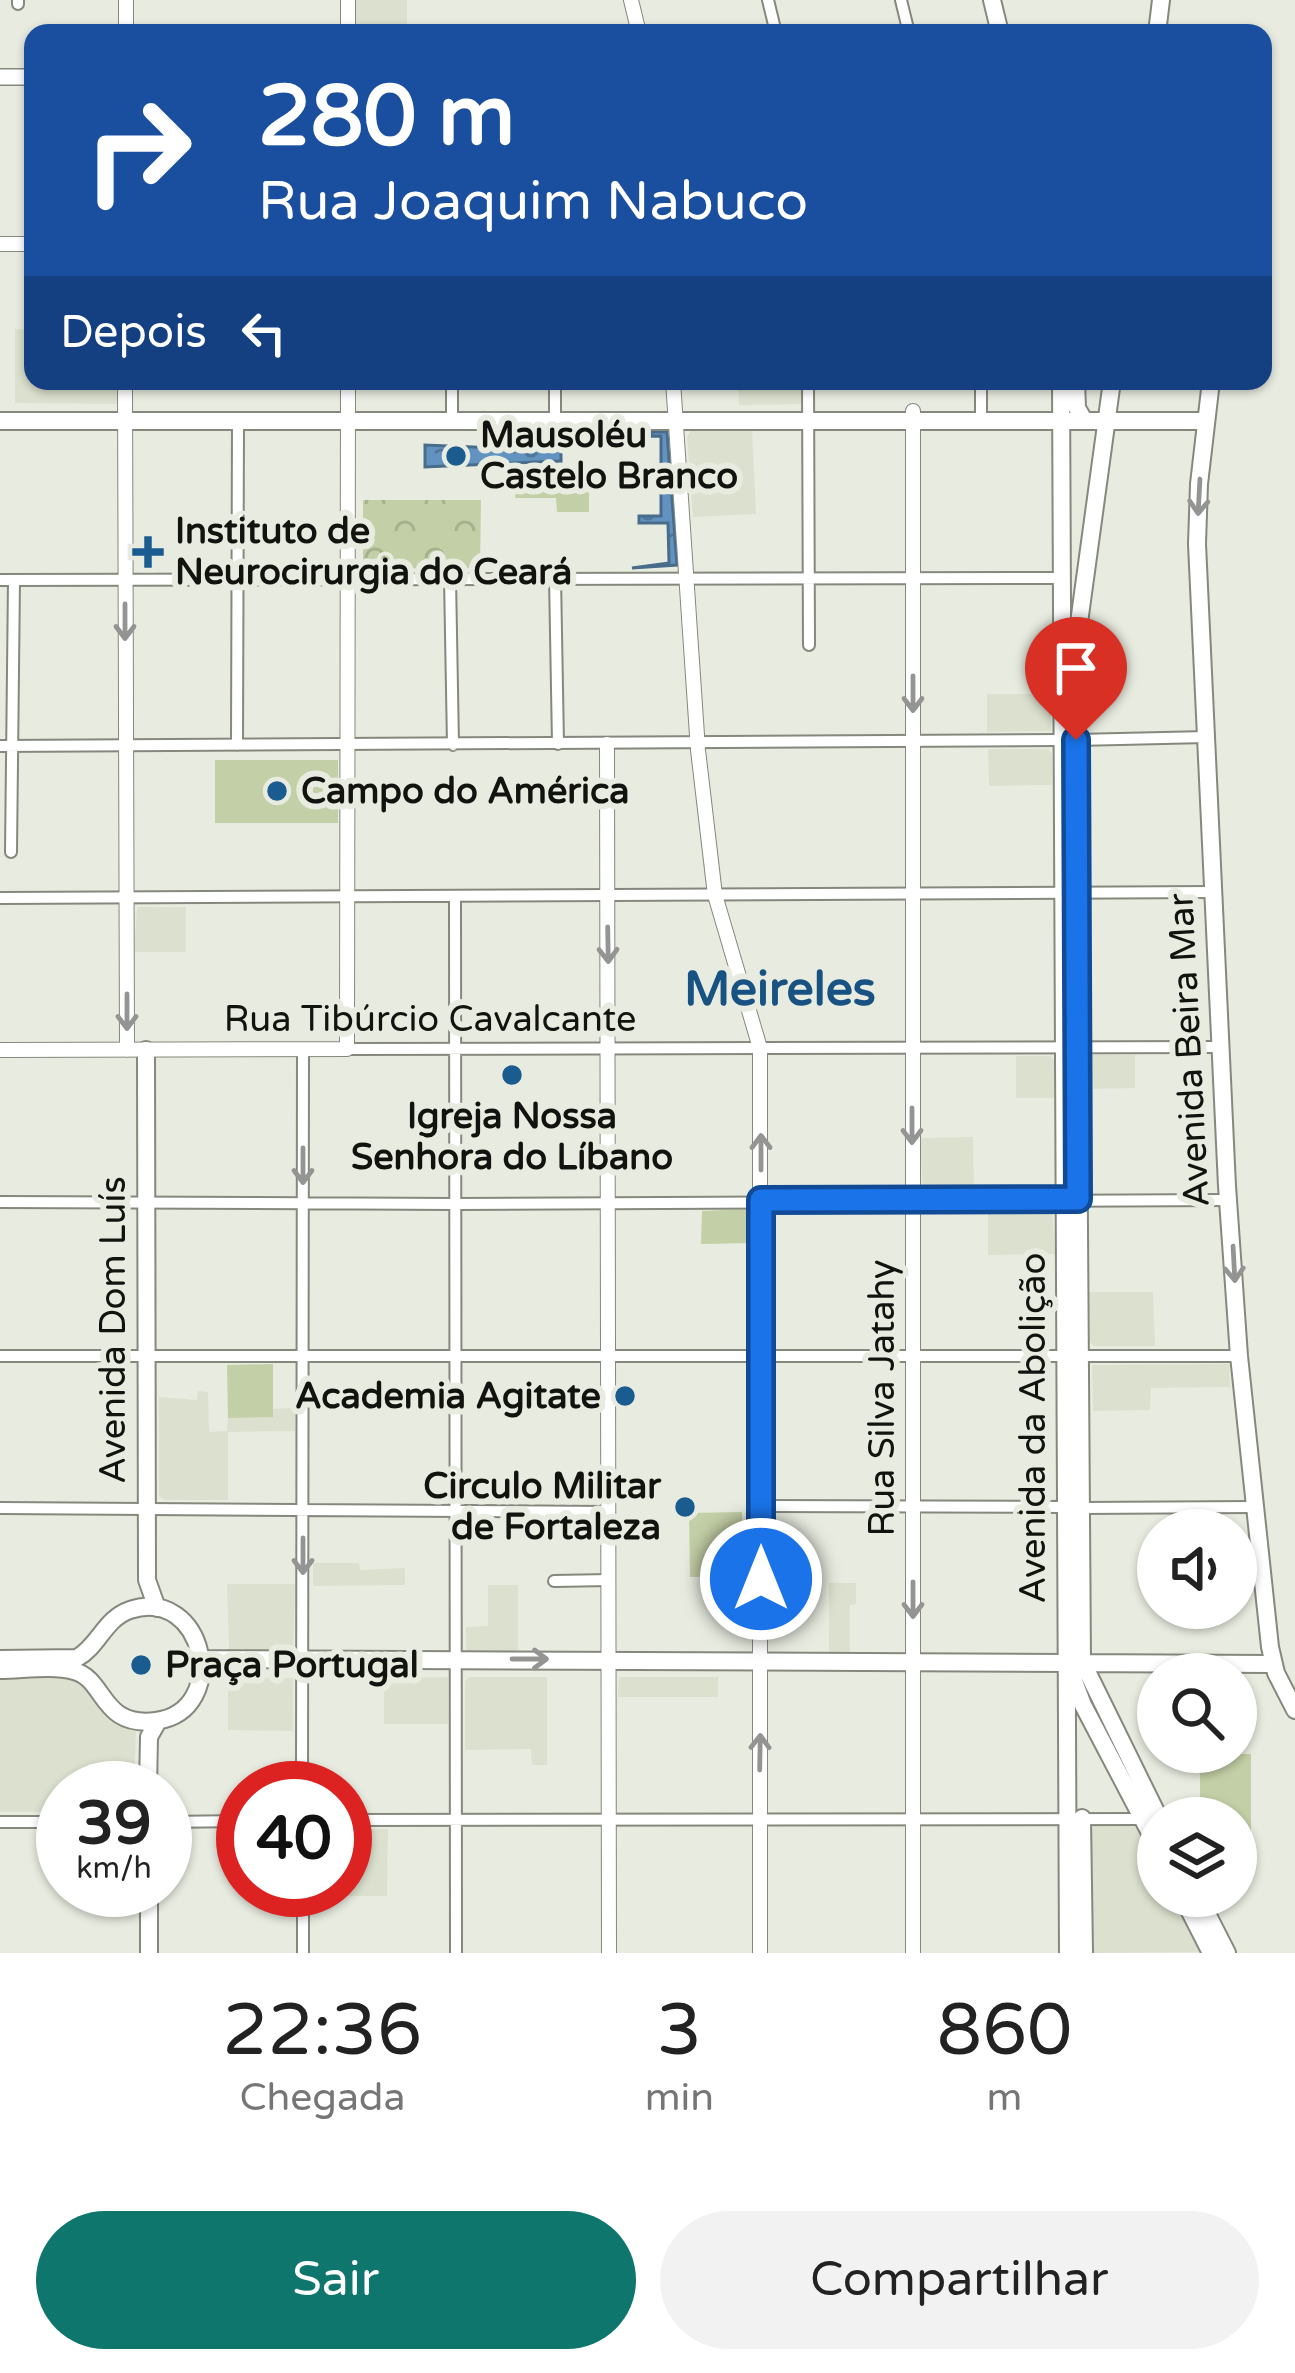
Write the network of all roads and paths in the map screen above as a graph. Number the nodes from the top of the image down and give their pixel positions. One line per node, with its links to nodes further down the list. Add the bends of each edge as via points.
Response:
1 (125, 390): 15 (street)
2 (349, 390): 16 (street)
3 (452, 390): 17 (street)
4 (554, 390): 18 (street)
5 (674, 390): 19 (street)
6 (808, 390): 20 (street)
7 (981, 390): 13 (street)
8 (1061, 390): 14 (main road, Avenida da Abolição)
9 (1076, 390): 22 (main road)
10 (1111, 390): 23 (main road, Avenida da Abolição)
11 (1210, 390): 26 (main road, Avenida Beira Mar)
12 (0, 411): 15 (main road)
13 (982, 415): 14 (main road); 21 (main road)
14 (1062, 415): 22 (main road); 34 (main road, Avenida da Abolição)
15 (125, 416): 16 (main road); 24 (main road); 25 (main road); 35 (street)
16 (349, 416): 17 (main road); 25 (main road); 32 (street)
17 (452, 416): 18 (main road)
18 (555, 416): 19 (main road)
19 (675, 416): 20 (main road); 29 (street)
20 (808, 416): 21 (main road); 27 (street)
21 (913, 416): 30 (street, Rua Silva Jatahy)
22 (1084, 420): 23 (main road)
23 (1106, 420): 26 (main road); 39 (main road, Avenida da Abolição)
24 (0, 421)
25 (238, 421): 31 (street)
26 (1206, 421): 38 (main road, Avenida Beira Mar, one-way to 38, via 1197,544)
27 (810, 576): 29 (street); 30 (street); 37 (street)
28 (555, 577): 29 (street); 33 (street); 42 (street)
29 (686, 577): 41 (street)
30 (913, 577): 34 (street); 40 (street, Rua Silva Jatahy, one-way to 40)
31 (238, 578): 32 (street); 35 (street); 44 (street)
32 (349, 578): 33 (street); 48 (street)
33 (449, 578): 49 (street)
34 (1060, 578): 39 (main road, Avenida da Abolição)
35 (125, 579): 36 (street); 47 (street, one-way to 47)
36 (7, 580): 46 (street)
37 (809, 645)
38 (1207, 737): 39 (street); 51 (main road, Avenida Beira Mar)
39 (1068, 740): 40 (street); 52 (main road, Avenida da Abolição)
40 (912, 742): 41 (street); 55 (street, Rua Silva Jatahy)
41 (697, 743): 43 (street); 53 (street)
42 (558, 744): 43 (street); 49 (street)
43 (607, 744): 54 (street)
44 (237, 745): 47 (street); 48 (street)
45 (0, 746): 46 (street)
46 (15, 746): 47 (street); 50 (street)
47 (126, 746): 58 (street)
48 (347, 746): 49 (street); 56 (street)
49 (453, 746)
50 (11, 852)
51 (1214, 892): 52 (street); 60 (main road, Avenida Beira Mar)
52 (1070, 893): 55 (street); 64 (main road, Avenida da Abolição)
53 (716, 895): 54 (street); 55 (street); 62 (street)
54 (607, 896): 59 (street); 61 (street, one-way to 61)
55 (912, 896): 63 (street, Rua Silva Jatahy)
56 (348, 897): 58 (street); 59 (street); 66 (street)
57 (0, 898): 58 (street)
58 (126, 898): 68 (street, one-way to 68)
59 (455, 898): 69 (street)
60 (1221, 1047): 64 (street, Rua Tibúrcio Cavalcante); 71 (main road, Avenida Beira Mar)
61 (610, 1048): 62 (street, Rua Tibúrcio Cavalcante); 69 (street, Rua Tibúrcio Cavalcante); 73 (street)
62 (760, 1048): 63 (street, Rua Tibúrcio Cavalcante); 72 (street, one-way to 62)
63 (912, 1048): 64 (street, Rua Tibúrcio Cavalcante); 76 (street, Rua Silva Jatahy, one-way to 76)
64 (1071, 1048): 70 (main road, Avenida da Abolição)
65 (303, 1049): 66 (street, Rua Tibúrcio Cavalcante); 68 (street, Rua Tibúrcio Cavalcante); 77 (street, one-way to 77)
66 (347, 1049): 69 (street, Rua Tibúrcio Cavalcante)
67 (0, 1050): 68 (street, Rua Tibúrcio Cavalcante)
68 (136, 1050): 75 (main road, Avenida Dom Luís)
69 (455, 1050): 78 (street)
70 (1072, 1199): 71 (street); 76 (street); 82 (main road, Avenida da Abolição)
71 (1230, 1199): 84 (main road, Avenida Beira Mar, one-way to 84)
72 (761, 1200): 73 (street); 76 (street); 80 (street)
73 (608, 1201): 78 (street); 79 (street)
74 (0, 1202): 75 (street)
75 (146, 1202): 77 (street); 86 (main road, Avenida Dom Luís)
76 (912, 1202): 81 (street, Rua Silva Jatahy)
77 (304, 1204): 78 (street); 87 (street)
78 (456, 1204): 83 (street)
79 (609, 1354): 80 (street); 83 (street); 96 (street)
80 (760, 1354): 81 (street); 88 (street)
81 (911, 1355): 82 (street); 89 (street, Rua Silva Jatahy)
82 (1072, 1355): 84 (street); 90 (main road, Avenida da Abolição)
83 (457, 1356): 87 (street); 95 (street)
84 (1239, 1356): 91 (main road, Avenida Beira Mar)
85 (0, 1357): 86 (street)
86 (146, 1357): 87 (street); 93 (main road, Avenida Dom Luís)
87 (303, 1358): 94 (street)
88 (762, 1506): 89 (street); 105 (street)
89 (913, 1507): 90 (street); 106 (street, Rua Silva Jatahy, one-way to 106)
90 (1073, 1507): 91 (street); 107 (main road, Avenida da Abolição)
91 (1254, 1507): 108 (main road, Avenida Beira Mar)
92 (0, 1508): 93 (street)
93 (146, 1508): 94 (street); 99 (main road, Avenida Dom Luís, via 147,1585)
94 (303, 1509): 95 (street); 101 (street, one-way to 101)
95 (458, 1511): 96 (street); 102 (street)
96 (609, 1512): 97 (street)
97 (609, 1580): 98 (street); 104 (street)
98 (554, 1581)
99 (158, 1608): 100 (main road, via 189,1627); 103 (main road, via 117,1616 77,1658)
100 (203, 1659): 101 (main road); 111 (main road, via 193,1697)
101 (303, 1659): 102 (main road); 113 (street)
102 (457, 1659): 104 (main road, one-way to 104); 121 (street)
103 (0, 1660)
104 (609, 1660): 105 (main road); 117 (street)
105 (761, 1660): 106 (main road); 115 (street, one-way to 105)
106 (913, 1660): 107 (main road); 118 (street, Rua Silva Jatahy)
107 (1074, 1661): 108 (main road); 114 (main road, Avenida da Abolição, via 1084,1705); 116 (main road)
108 (1272, 1664): 110 (main road, Avenida Beira Mar)
109 (0, 1670): 111 (main road, via 72,1670 120,1715)
110 (1295, 1709)
111 (158, 1720): 112 (main road)
112 (149, 1761)
113 (302, 1761)
114 (1139, 1797)
115 (759, 1817): 117 (street); 118 (street); 133 (street)
116 (1074, 1817): 118 (street); 119 (street); 124 (main road)
117 (609, 1818): 121 (street); 132 (street)
118 (913, 1818): 134 (street, Rua Silva Jatahy)
119 (1137, 1818)
120 (372, 1820): 121 (street)
121 (457, 1820): 131 (street)
122 (0, 1822): 123 (street)
123 (36, 1822)
124 (1074, 1888): 135 (main road); 136 (main road)
125 (148, 1917): 129 (main road)
126 (303, 1917): 130 (street)
127 (1193, 1917): 137 (main road)
128 (1209, 1917): 138 (main road)
129 (149, 1953)
130 (303, 1953)
131 (456, 1953)
132 (609, 1953)
133 (760, 1953)
134 (913, 1953)
135 (1068, 1953)
136 (1084, 1953)
137 (1211, 1953)
138 (1227, 1953)

